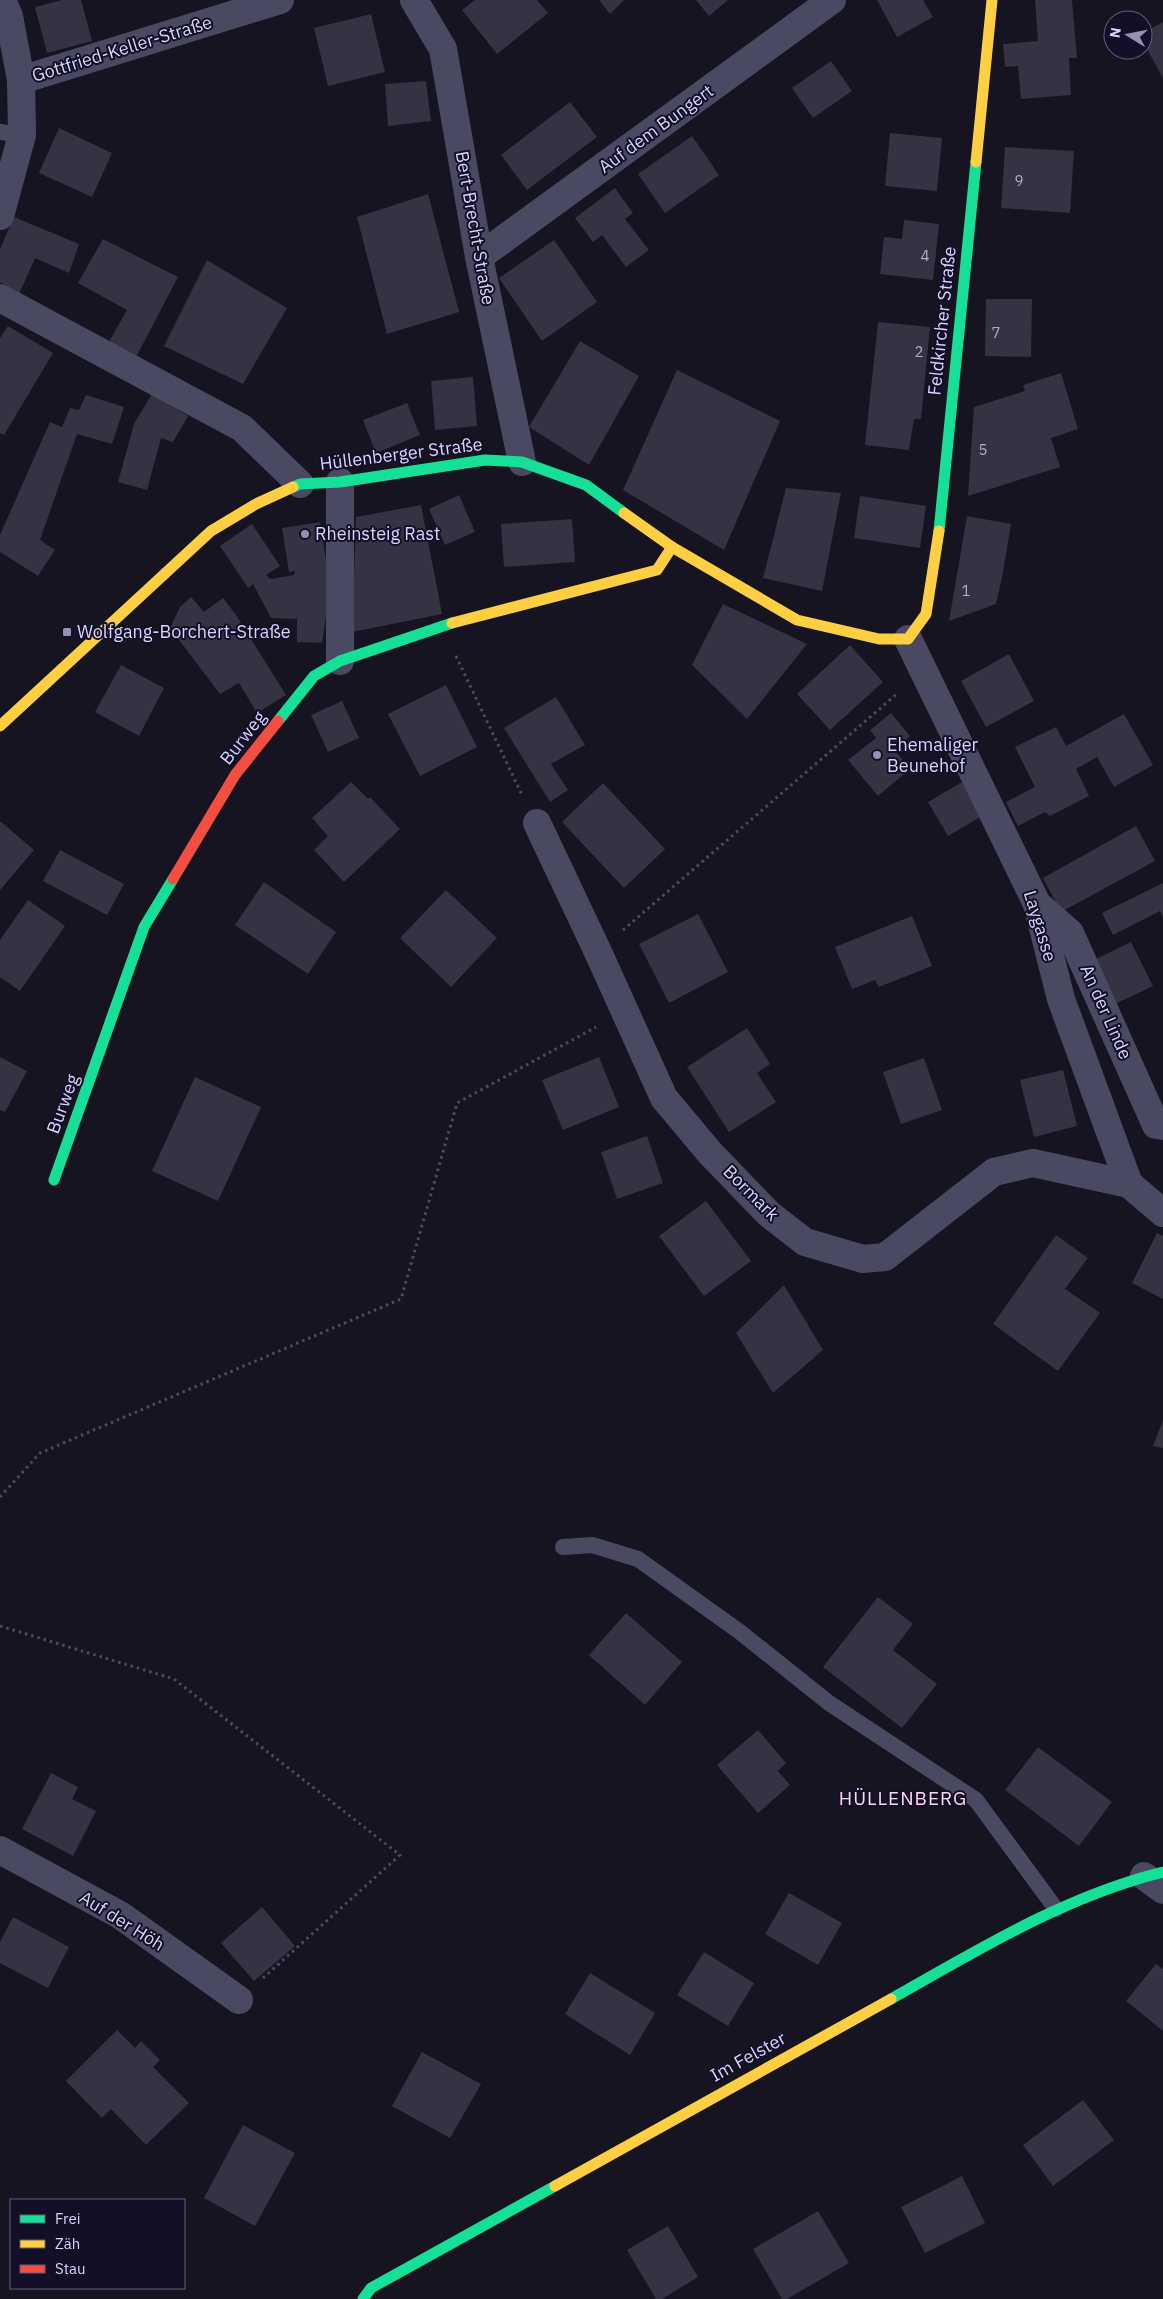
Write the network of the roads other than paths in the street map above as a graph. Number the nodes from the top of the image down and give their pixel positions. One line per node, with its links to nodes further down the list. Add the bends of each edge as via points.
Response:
1 (2, 0): 6 (street, via 9,16)
2 (280, 0): 6 (street, Gottfried-Keller-Straße)
3 (414, 0): 9 (street, Bert-Brecht-Straße, via 443,49)
4 (832, 0): 9 (street, Auf dem Bungert)
5 (992, 0): 15 (street, Feldkircher Straße, via 937,553 926,614)
6 (21, 80): 7 (street)
7 (11, 133): 8 (street)
8 (0, 216)
9 (479, 257): 11 (street, Bert-Brecht-Straße)
10 (0, 298): 13 (street, via 242,428)
11 (522, 462): 12 (street, Hüllenberger Straße, via 485,460); 14 (street, Hüllenberger Straße, via 586,485)
12 (340, 482): 13 (street, Hüllenberger Straße); 16 (street)
13 (300, 484): 17 (street, Hüllenberger Straße, via 256,504 212,531)
14 (672, 547): 15 (street, Hüllenberger Straße, via 797,620 879,639); 16 (street, Burweg, via 657,570 442,626)
15 (908, 639): 19 (street, Laygasse)
16 (340, 661): 21 (street, Burweg, via 314,676 235,775 144,927)
17 (0, 726)
18 (536, 823): 22 (street, Bormark, via 664,1098 710,1153 769,1214 805,1242 863,1259 885,1257 994,1172 1033,1163)
19 (1037, 904): 20 (street, An der Linde, via 1070,933 1156,1125); 22 (street, Laygasse, via 1061,999)
20 (1163, 1126)
21 (54, 1180)
22 (1129, 1184): 23 (street, Laygasse)
23 (1163, 1213)
24 (563, 1547): 27 (lane, via 592,1544 638,1559 740,1632 829,1703 976,1800)
25 (0, 1850): 28 (street, Auf der Höh, via 120,1915)
26 (1157, 1879): 27 (street, Im Felster)
27 (1056, 1909): 29 (street, Im Felster, via 763,2068 371,2288)
28 (239, 2000)
29 (363, 2299)

